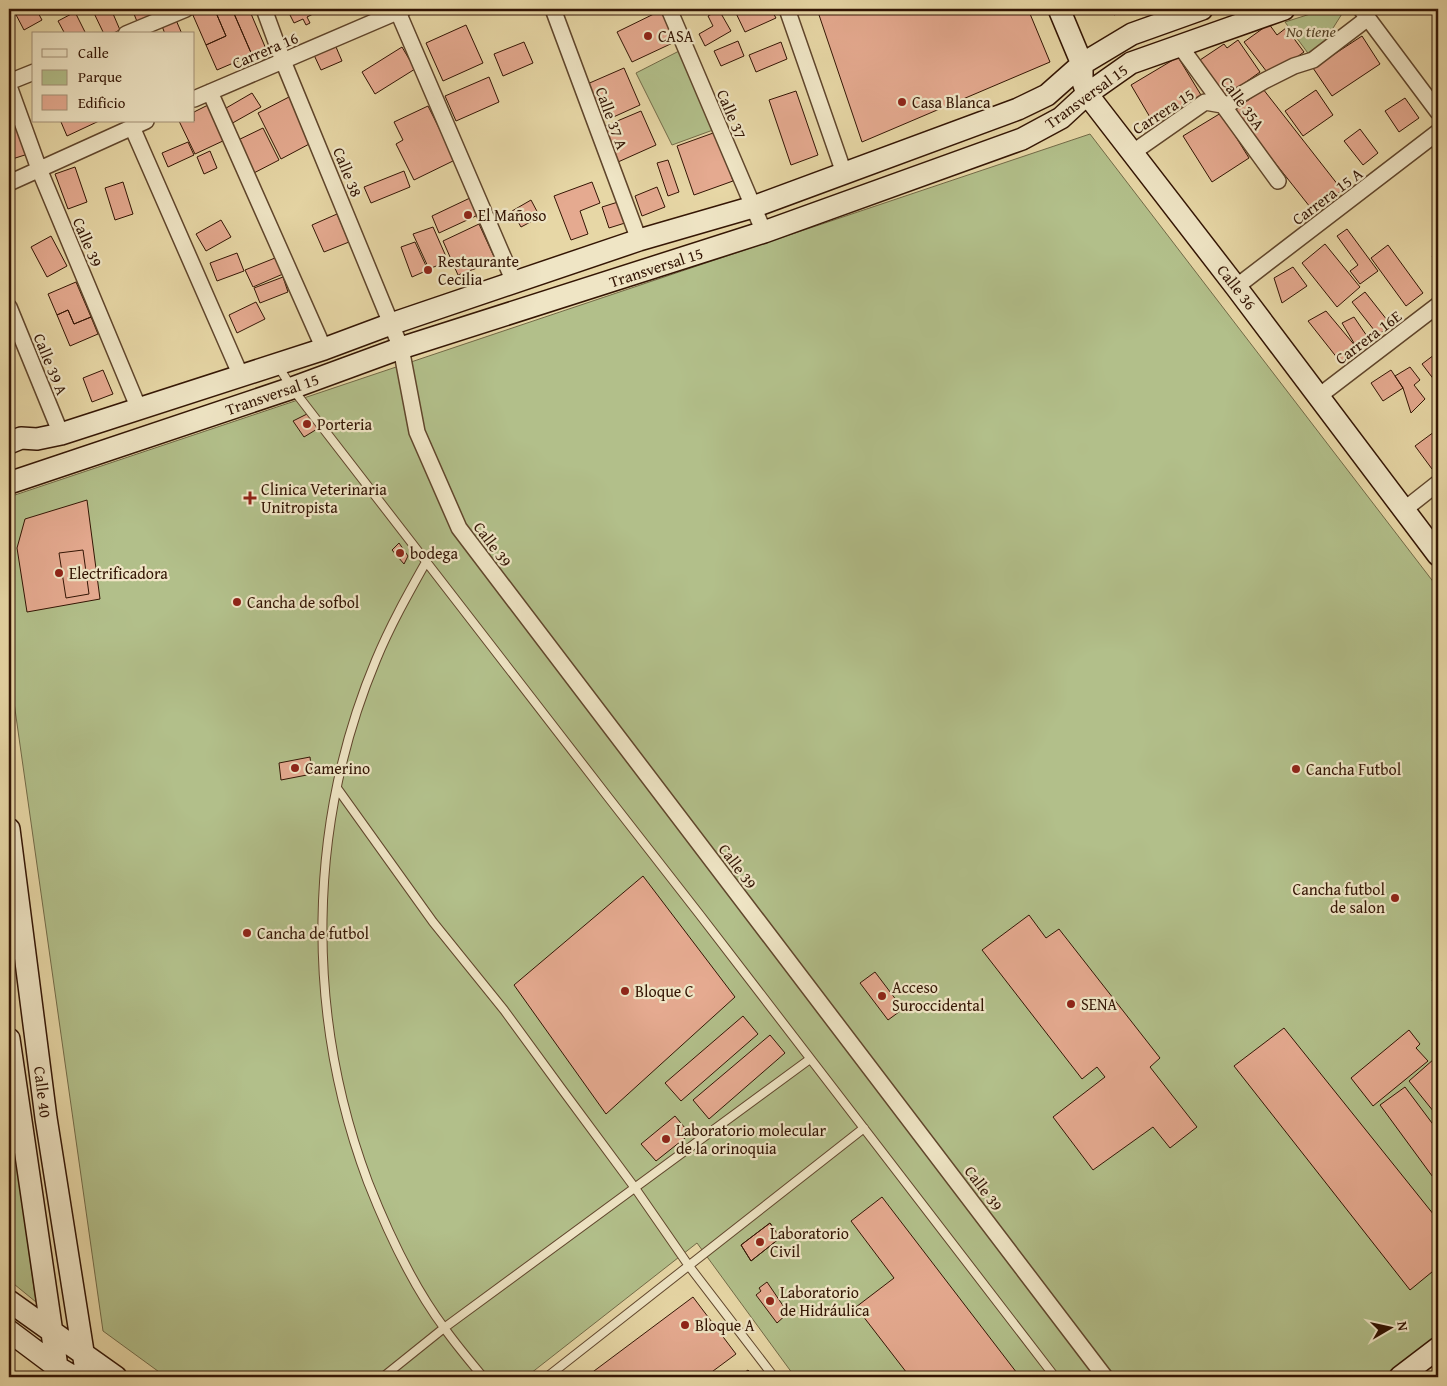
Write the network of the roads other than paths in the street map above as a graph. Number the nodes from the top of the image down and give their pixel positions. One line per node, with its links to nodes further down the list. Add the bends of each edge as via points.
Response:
1 (186, 9): 11 (street)
2 (264, 9): 13 (street, Calle 38)
3 (552, 9): 32 (street, Calle 37 A)
4 (669, 9): 30 (street, Calle 37)
5 (787, 9): 27 (street)
6 (1059, 9): 14 (street, Calle 36)
7 (1202, 9): 14 (street, Transversal 15, via 1132,34)
8 (1284, 9): 12 (street, Transversal 15)
9 (401, 10): 13 (street, Carrera 16); 33 (street)
10 (1364, 13): 21 (street, Carrera 15, via 1313,60 1271,77 1232,103); 22 (street)
11 (131, 32)
12 (1180, 46): 19 (street, Transversal 15, via 1131,62); 21 (street, Calle 35A)
13 (283, 61): 18 (street, Carrera 16); 37 (street, Calle 38)
14 (1082, 64): 19 (street, Calle 36); 27 (street, Transversal 15, via 1047,95 1018,109)
15 (32, 73): 16 (street)
16 (9, 82)
17 (9, 86): 26 (street, Calle 39)
18 (210, 92): 20 (street, Carrera 16); 39 (street)
19 (1087, 94): 25 (street, Calle 36); 31 (street, Transversal 15, via 1061,118 1022,139)
20 (195, 99)
21 (1222, 105): 25 (street, Carrera 15, via 1205,102); 28 (street, Calle 35A)
22 (1438, 112)
23 (139, 124): 26 (street); 41 (street)
24 (1438, 132): 34 (street, Carrera 15 A)
25 (1132, 153): 34 (street, Calle 36)
26 (39, 169): 29 (street); 44 (street, Calle 39)
27 (844, 173): 30 (street, Transversal 15)
28 (1278, 181)
29 (9, 183)
30 (753, 207): 31 (street, Calle 37); 32 (street, Transversal 15)
31 (764, 232): 38 (street, Transversal 15)
32 (639, 240): 33 (street, Transversal 15)
33 (514, 282): 37 (street, Transversal 15)
34 (1236, 287): 43 (street, Calle 36)
35 (1438, 305): 43 (street, Carrera 16E)
36 (9, 307): 45 (street, Calle 39 A)
37 (391, 324): 38 (street, Calle 38); 39 (street, Transversal 15)
38 (401, 348): 42 (street, Transversal 15); 74 (street, Calle 39, via 416,432 459,528)
39 (324, 349): 40 (street, Transversal 15)
40 (277, 364): 41 (street, Transversal 15); 42 (lane)
41 (241, 376): 44 (street, Transversal 15)
42 (292, 388): 47 (street, Transversal 15); 51 (lane)
43 (1319, 396): 49 (street, Calle 36)
44 (139, 409): 45 (street, Transversal 15)
45 (61, 434): 46 (street, Transversal 15, via 37,439 21,438)
46 (9, 443)
47 (9, 483)
48 (1438, 483): 49 (street)
49 (1405, 509): 50 (street, Calle 36)
50 (1438, 555)
51 (426, 562): 52 (lane, via 391,627 373,669 351,730); 55 (lane)
52 (337, 788): 58 (lane); 61 (lane, via 328,838 322,911 324,985 333,1058 350,1129 375,1199 406,1266)
53 (9, 829): 65 (street, Calle 40, via 46,1118)
54 (9, 1039): 56 (street, Calle 40)
55 (810, 1059): 57 (lane); 58 (lane)
56 (12, 1085): 63 (street, Calle 40)
57 (864, 1128): 59 (lane); 73 (lane)
58 (635, 1188): 59 (lane); 61 (lane)
59 (689, 1266): 71 (lane); 72 (lane)
60 (9, 1301): 63 (street)
61 (444, 1328): 69 (lane); 70 (lane)
62 (9, 1331): 66 (street)
63 (52, 1332): 65 (street); 66 (street, Calle 40)
64 (1438, 1348): 75 (street)
65 (83, 1354): 67 (street, Calle 40); 68 (street)
66 (66, 1372)
67 (87, 1377)
68 (116, 1377)
69 (382, 1377)
70 (483, 1377)
71 (547, 1377)
72 (774, 1377)
73 (1055, 1377)
74 (1105, 1377)
75 (1400, 1377)

